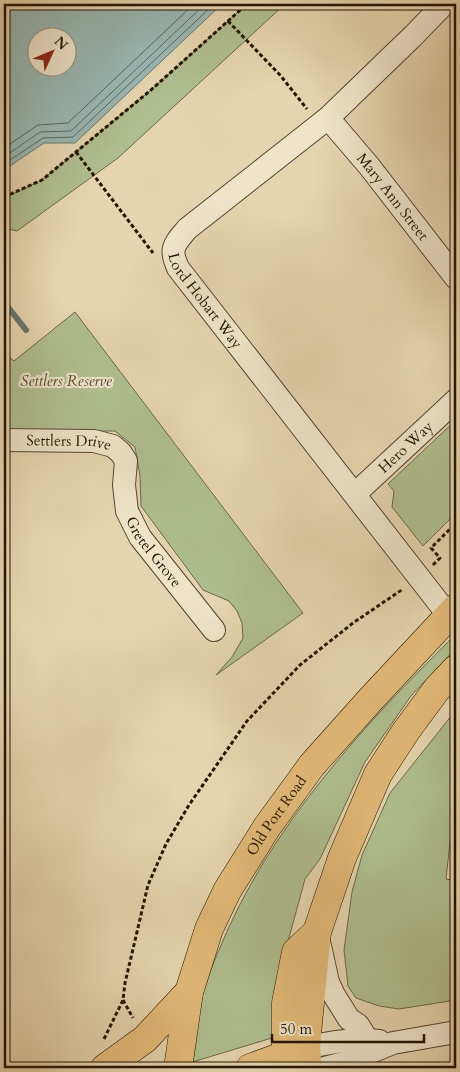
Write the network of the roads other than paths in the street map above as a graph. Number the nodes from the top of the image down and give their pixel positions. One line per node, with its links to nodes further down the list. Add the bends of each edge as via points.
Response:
1 (444, 4): 2 (street, Lord Hobart Way)
2 (321, 124): 3 (street, Mary Ann Street, via 369,166); 7 (street, Lord Hobart Way, via 187,230 175,244 172,255 178,268)
3 (456, 278)
4 (456, 400): 7 (street, Hero Way)
5 (4, 440): 6 (street, Settlers Drive, via 94,441 113,446)
6 (126, 461): 9 (street, Gretel Grove, via 127,511 140,537)
7 (355, 494): 8 (street, Lord Hobart Way, via 419,579)
8 (453, 612): 12 (main road, Old Port Road, via 312,765 267,827 227,891 209,930)
9 (214, 630)
10 (456, 669): 11 (main road, via 406,730 378,774 342,858)
11 (317, 932): 14 (street, via 334,995); 16 (main road, via 296,952 286,1002)
12 (189, 992): 17 (main road, via 145,1040); 18 (main road, Old Port Road)
13 (456, 1032): 15 (street)
14 (367, 1039): 15 (street); 16 (street, via 331,1042)
15 (393, 1043): 20 (street)
16 (297, 1060): 19 (main road)
17 (105, 1068)
18 (178, 1068)
19 (250, 1068)
20 (325, 1068)

